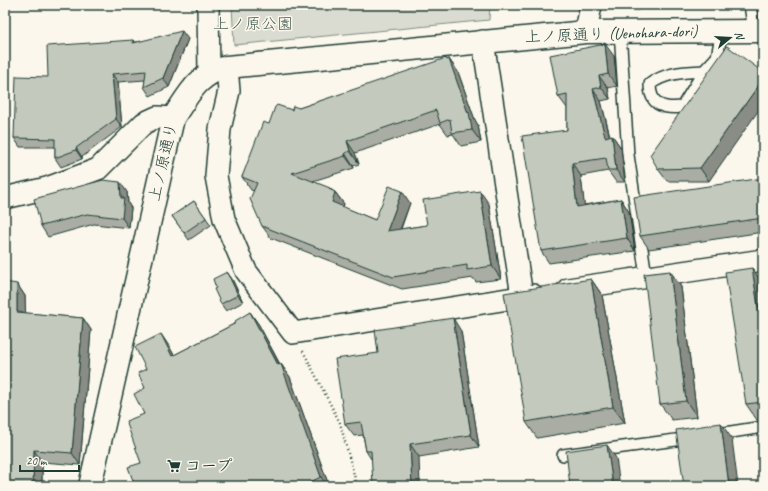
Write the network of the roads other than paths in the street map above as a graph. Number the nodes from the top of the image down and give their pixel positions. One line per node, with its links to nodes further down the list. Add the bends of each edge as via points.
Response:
1 (208, 5): 9 (street)
2 (591, 5): 7 (street)
3 (750, 5): 6 (lane)
4 (722, 30): 5 (street, 上ノ原通り (Uenohara-dori)); 6 (street, 上ノ原通り (Uenohara-dori)); 10 (lane, via 717,57)
5 (620, 31): 7 (street, 上ノ原通り (Uenohara-dori)); 14 (lane, via 628,155)
6 (758, 31)
7 (586, 32): 8 (street, 上ノ原通り (Uenohara-dori))
8 (483, 41): 9 (street); 15 (street)
9 (218, 70): 11 (street, 上ノ原通り, via 192,89); 15 (street, via 229,91 220,128 216,176 224,219 246,271 293,333)
10 (704, 71): 10 (lane, via 682,107 667,109 657,104 650,92 650,84 658,78 677,72)
11 (173, 118): 12 (street, via 157,117 144,123 98,169 47,188); 18 (street, 上ノ原通り)
12 (5, 198)
13 (763, 260): 14 (street)
14 (646, 276): 15 (street)
15 (522, 296)
16 (763, 427): 17 (lane)
17 (563, 455)
18 (90, 486)

